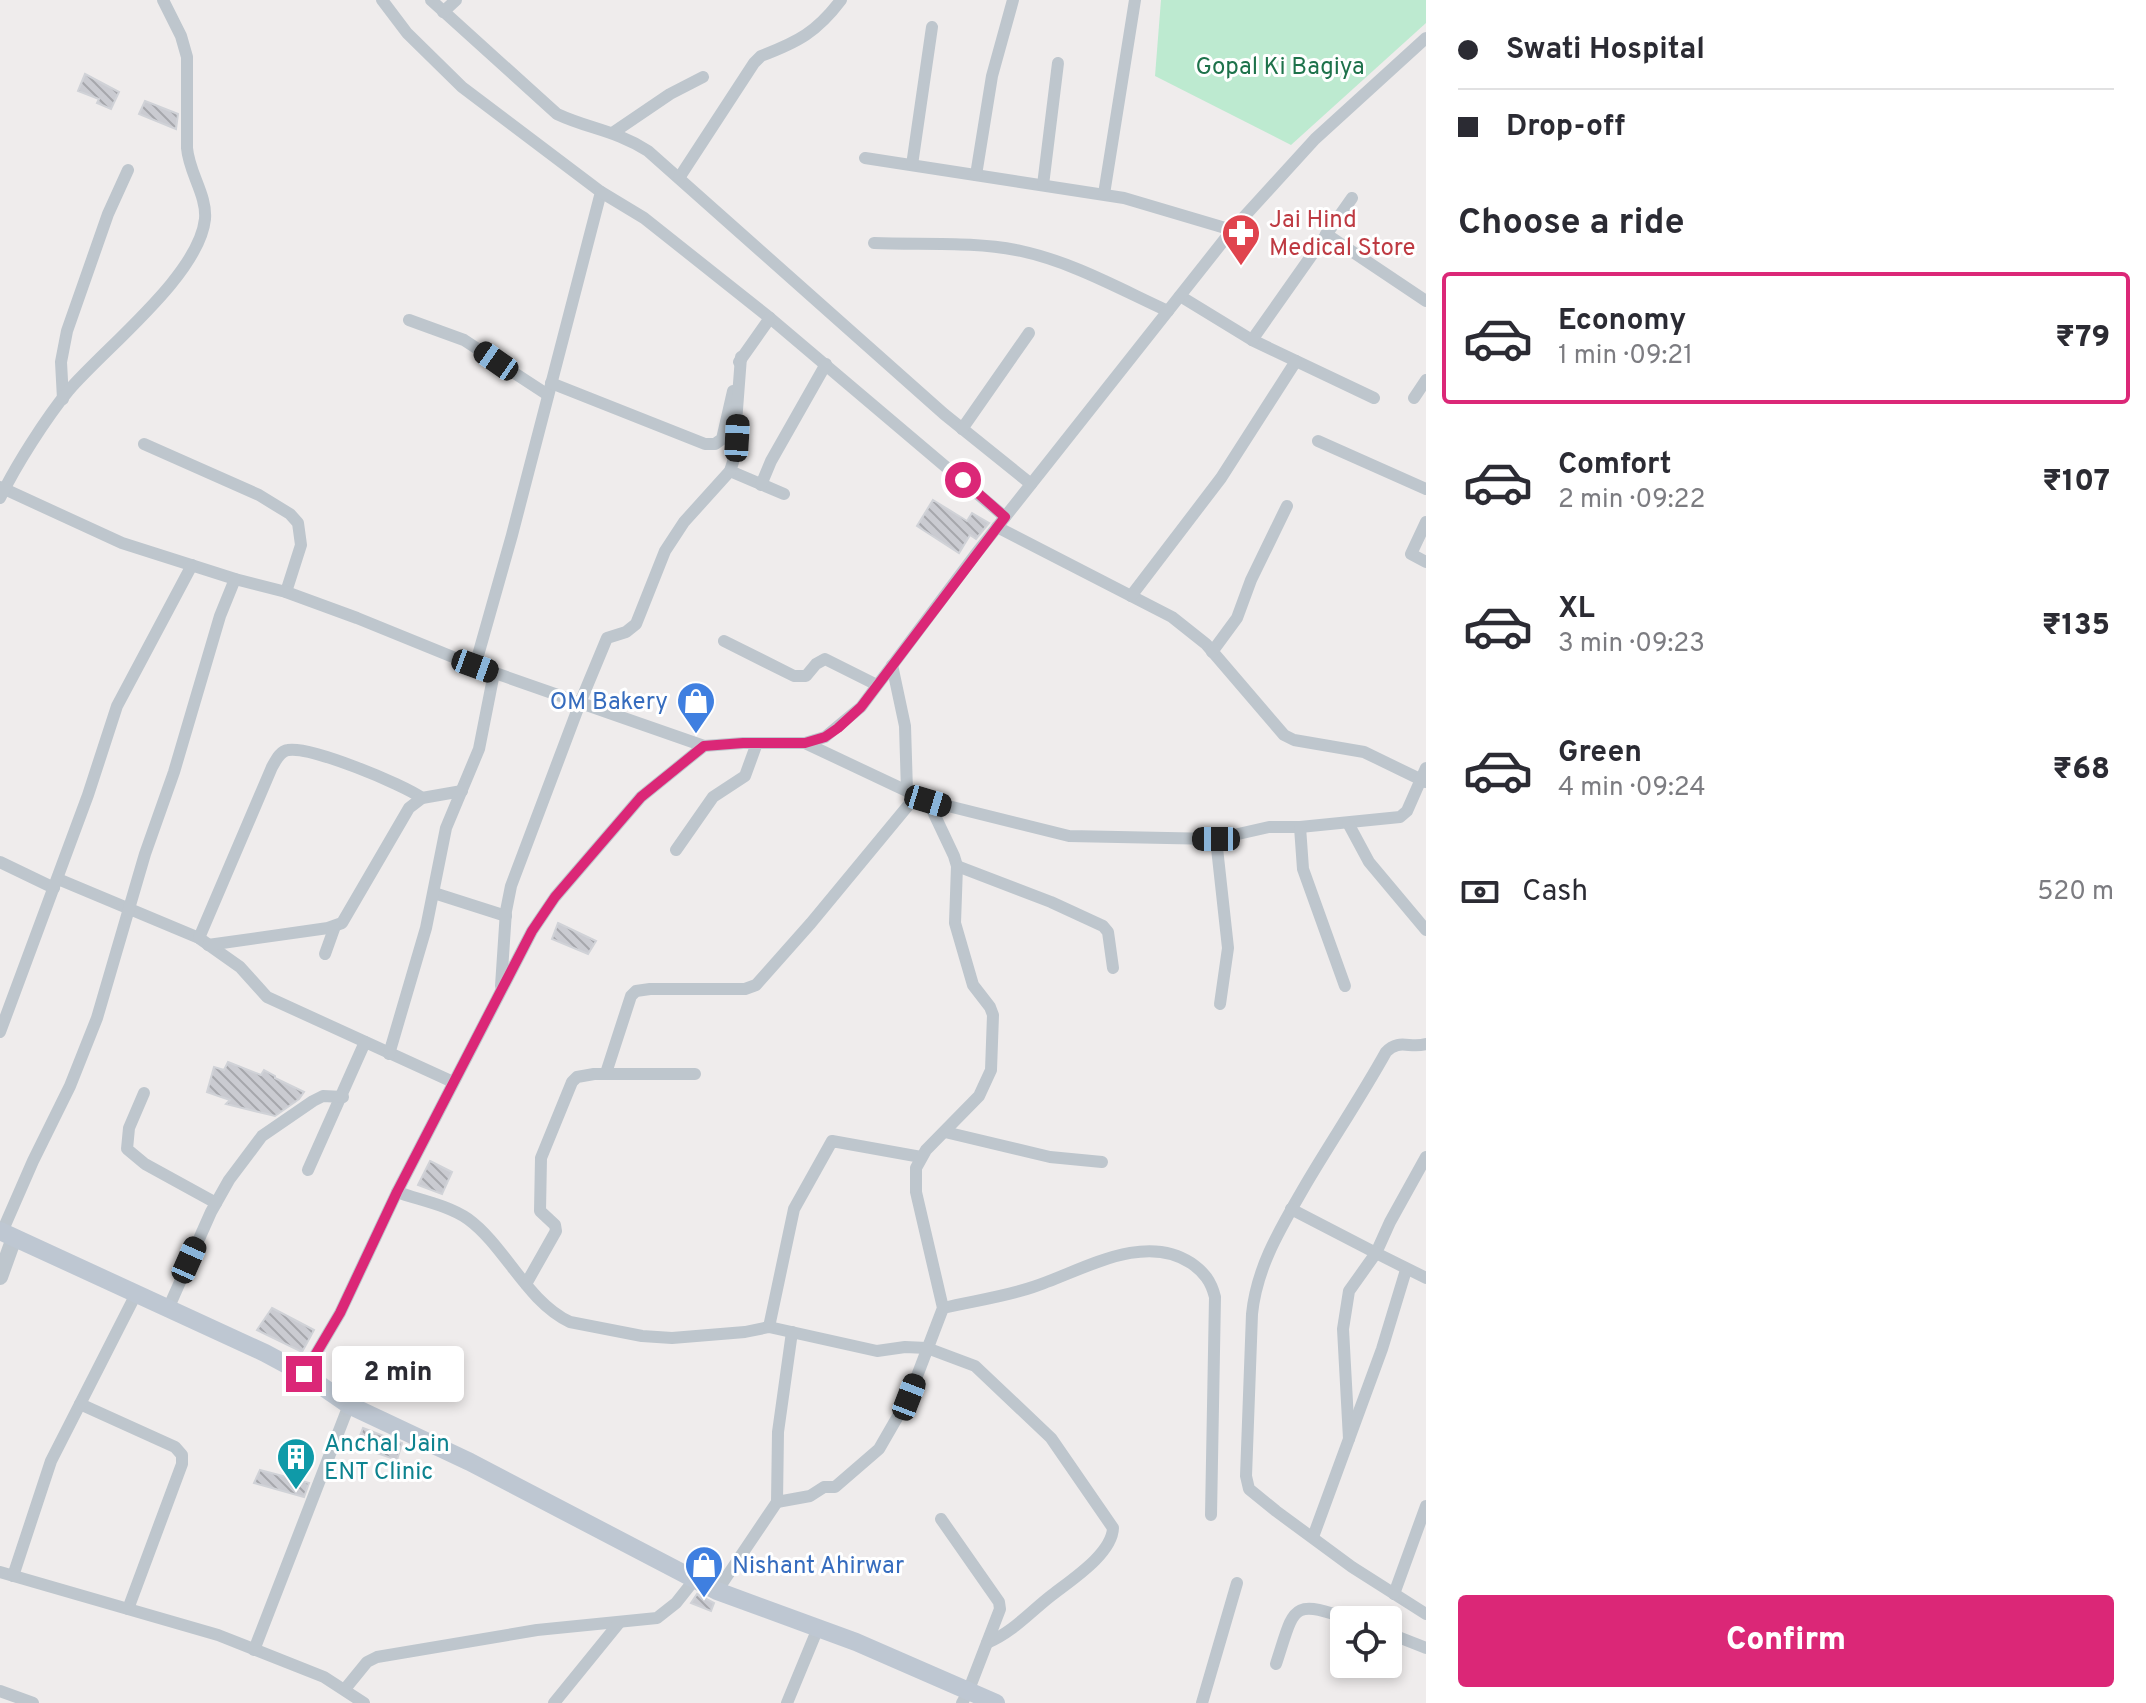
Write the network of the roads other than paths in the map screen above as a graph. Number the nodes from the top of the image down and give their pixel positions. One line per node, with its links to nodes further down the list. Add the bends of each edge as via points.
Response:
1 (163, 0): 40 (street, via 187,57 187,148 205,207 203,228 173,279)
2 (382, 0): 20 (street, via 462,87)
3 (431, 0): 8 (street)
4 (456, 0): 8 (street)
5 (841, 0): 18 (street, via 814,31 754,63)
6 (1013, 0): 17 (street, via 992,76)
7 (1135, 0): 21 (street)
8 (443, 12): 13 (street, via 557,114)
9 (932, 27): 15 (street)
10 (1426, 38): 23 (street, via 1315,139)
11 (1058, 63): 19 (street)
12 (703, 77): 13 (street)
13 (614, 132): 18 (street, via 648,151)
14 (865, 158): 15 (street)
15 (912, 165): 17 (street)
16 (128, 170): 40 (street, via 67,331 61,362)
17 (976, 175): 19 (street)
18 (679, 178): 41 (street)
19 (1043, 185): 21 (street)
20 (601, 192): 29 (street, via 644,218); 37 (street)
21 (1104, 194): 23 (street)
22 (1352, 198): 24 (street)
23 (1232, 230): 26 (street)
24 (1326, 234): 27 (street); 32 (street)
25 (874, 243): 28 (street, via 1022,251 1082,271)
26 (1180, 296): 28 (street); 32 (street)
27 (1426, 301)
28 (1168, 311): 45 (street)
29 (770, 318): 33 (street); 35 (street)
30 (409, 320): 37 (street, via 464,340)
31 (1029, 333): 41 (street)
32 (1252, 340): 34 (street)
33 (741, 357): 37 (street, via 725,432 715,444); 44 (street)
34 (1296, 361): 38 (street); 57 (street, via 1221,478)
35 (826, 364): 46 (street); 51 (street)
36 (1426, 380): 39 (street)
37 (549, 389): 61 (street)
38 (1374, 398)
39 (1414, 398)
40 (63, 399): 48 (street)
41 (962, 429): 45 (street)
42 (1318, 441): 47 (street)
43 (144, 444): 56 (street, via 290,514 298,523 301,545)
44 (730, 471): 46 (street); 64 (street, via 665,551 636,624 607,638)
45 (1031, 484): 51 (street)
46 (761, 485): 49 (street)
47 (1426, 489)
48 (1, 492): 54 (street, via 122,543)
49 (784, 494)
50 (1287, 506): 59 (street, via 1237,618)
51 (1001, 522): 57 (street); 60 (street)
52 (1426, 522): 53 (street, via 1411,554)
53 (1426, 562)
54 (192, 565): 55 (street); 78 (street, via 117,706)
55 (235, 579): 56 (street); 80 (street)
56 (286, 592): 61 (street)
57 (1131, 596): 59 (street, via 1172,617)
58 (724, 641): 63 (street, via 794,676 806,676 825,659)
59 (1212, 652): 68 (street, via 1284,735 1352,748)
60 (892, 665): 63 (street); 70 (street)
61 (475, 666): 62 (street)
62 (494, 673): 64 (street); 69 (street, via 483,737)
63 (877, 685): 66 (street, via 838,728)
64 (580, 703): 67 (street); 81 (street, via 511,886)
65 (757, 743): 66 (street); 67 (street); 75 (street, via 745,776 713,797)
66 (805, 743): 70 (street)
67 (704, 746): 88 (street, via 641,797 555,897)
68 (1424, 777): 72 (street, via 1400,817)
69 (462, 791): 71 (street); 79 (street, via 446,828)
70 (917, 796): 74 (street, via 1069,836); 77 (street); 94 (street, via 756,985 636,991)
71 (422, 798): 82 (street, via 409,808 348,915); 84 (street, via 334,760 293,749 280,754)
72 (1348, 823): 73 (street); 83 (street, via 1369,862)
73 (1300, 827): 74 (street, via 1269,827); 87 (street, via 1303,869)
74 (1216, 839): 89 (street, via 1228,948)
75 (676, 850)
76 (0, 862): 78 (street)
77 (957, 866): 86 (street, via 1103,926); 99 (street, via 955,923 973,985 993,1015 993,1057 979,1096)
78 (56, 883): 80 (street); 90 (street)
79 (434, 893): 81 (street); 93 (street)
80 (129, 908): 84 (street); 107 (street, via 97,1018)
81 (506, 916): 88 (street)
82 (335, 926): 84 (street); 85 (street)
83 (1426, 930)
84 (203, 942): 91 (street, via 240,967 267,997)
85 (325, 954)
86 (1113, 968)
87 (1345, 986)
88 (501, 991): 96 (street)
89 (1220, 1004)
90 (0, 1032)
91 (365, 1042): 93 (street); 98 (street)
92 (1426, 1044): 106 (street, via 1402,1043 1386,1052)
93 (389, 1054): 96 (street)
94 (606, 1073): 95 (street); 112 (street, via 572,1082 544,1146 539,1204 556,1231)
95 (695, 1074)
96 (453, 1082): 104 (street)
97 (144, 1093): 105 (street, via 129,1128 127,1149)
98 (343, 1097): 103 (street); 105 (street, via 323,1096 262,1136)
99 (945, 1132): 100 (street); 102 (street, via 1050,1157)
100 (921, 1157): 114 (street, via 916,1192); 116 (street, via 832,1141 794,1209)
101 (1426, 1157): 108 (street)
102 (1102, 1162)
103 (308, 1170)
104 (397, 1192): 112 (street, via 467,1219); 119 (street, via 340,1313)
105 (216, 1203): 115 (street)
106 (1291, 1209): 108 (street); 127 (street, via 1254,1289 1246,1476 1249,1489)
107 (5, 1234): 110 (street); 113 (main road)
108 (1376, 1253): 109 (street); 122 (street, via 1349,1291 1343,1329)
109 (1406, 1270): 111 (street); 122 (street)
110 (0, 1277)
111 (1426, 1278)
112 (526, 1284): 116 (street, via 570,1322 642,1336 687,1337)
113 (136, 1294): 115 (main road); 120 (street)
114 (943, 1308): 118 (street); 125 (street, via 1029,1289 1132,1252 1165,1252 1195,1266 1209,1279 1215,1297)
115 (168, 1309): 119 (main road)
116 (769, 1327): 117 (street)
117 (792, 1332): 118 (street, via 877,1351); 123 (street, via 778,1432)
118 (927, 1348): 123 (street, via 909,1397 879,1449 835,1487); 140 (street, via 975,1366 1051,1438 1113,1528 1110,1540 1079,1577)
119 (304, 1374): 121 (main road)
120 (80, 1404): 129 (street, via 51,1461); 134 (street, via 175,1447 182,1455)
121 (349, 1405): 130 (main road); 142 (street)
122 (1349, 1439): 127 (street)
123 (777, 1502): 132 (street)
124 (1426, 1506): 133 (street)
125 (1211, 1515)
126 (941, 1519): 140 (street, via 999,1602)
127 (1313, 1537): 133 (street)
128 (0, 1572): 129 (street)
129 (13, 1576): 134 (street)
130 (695, 1579): 132 (main road); 137 (street, via 657,1618)
131 (1237, 1583): 152 (street)
132 (717, 1591): 138 (main road)
133 (1394, 1594): 136 (street)
134 (128, 1609): 142 (street)
135 (1330, 1613): 143 (street, via 1317,1608 1296,1612)
136 (1426, 1614)
137 (619, 1623): 144 (street, via 537,1630 377,1657); 149 (street)
138 (818, 1628): 146 (main road); 150 (street)
139 (1402, 1639): 141 (street)
140 (987, 1643): 146 (street)
141 (1426, 1648)
142 (254, 1650): 144 (street)
143 (1276, 1664)
144 (345, 1689): 148 (street)
145 (0, 1691): 147 (street)
146 (965, 1697): 151 (main road)
147 (33, 1703)
148 (364, 1703)
149 (554, 1703)
150 (787, 1703)
151 (996, 1703)
152 (1202, 1703)

